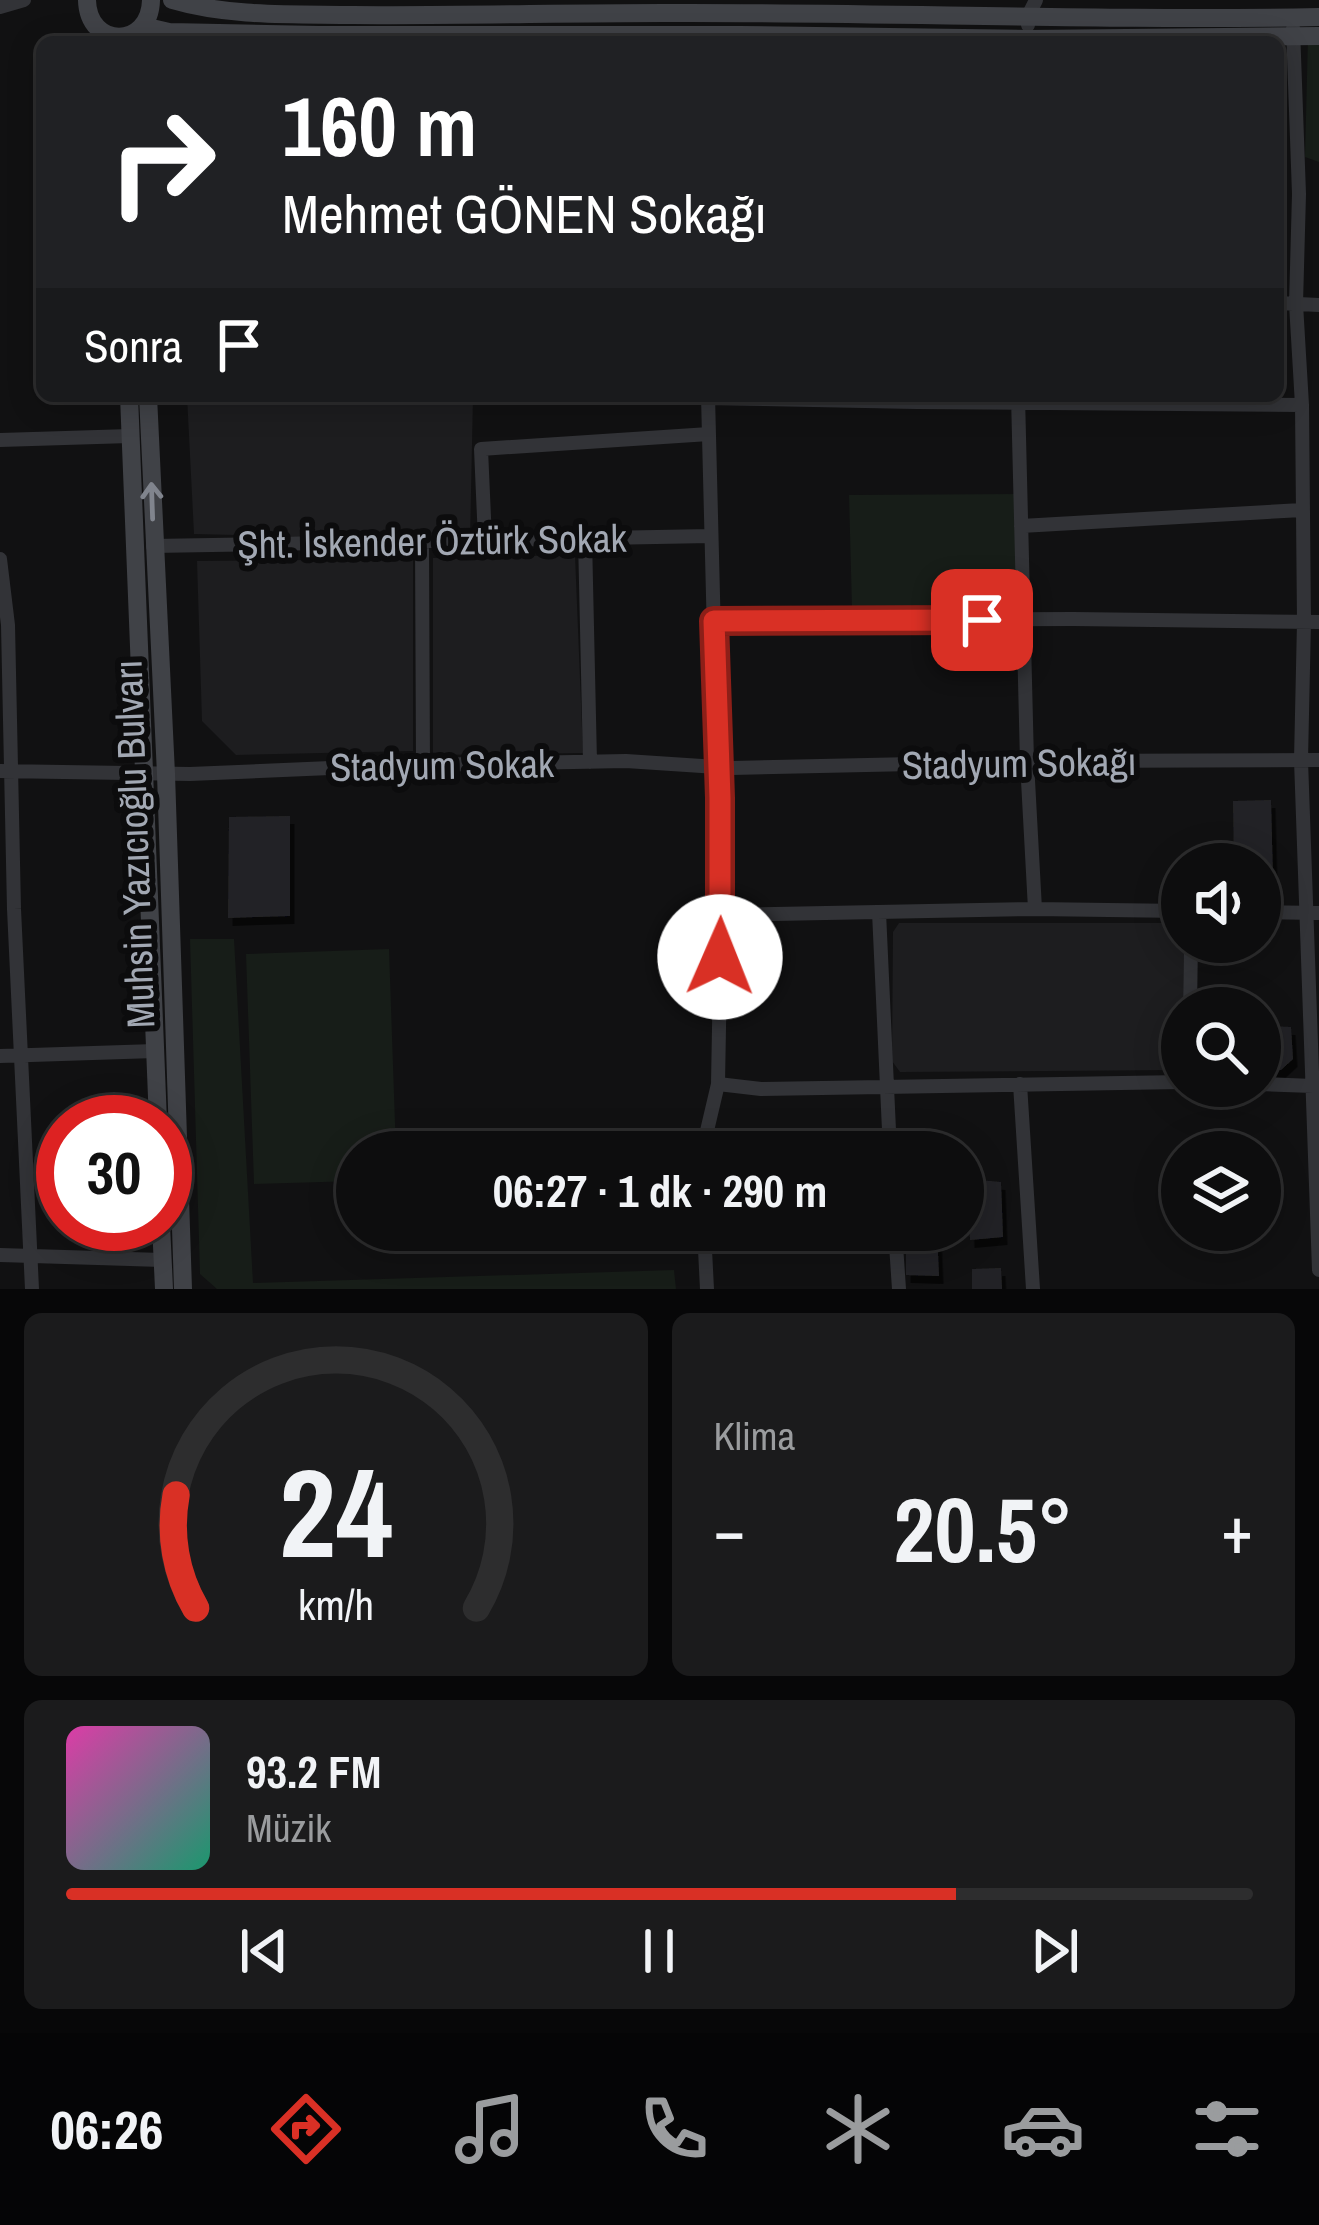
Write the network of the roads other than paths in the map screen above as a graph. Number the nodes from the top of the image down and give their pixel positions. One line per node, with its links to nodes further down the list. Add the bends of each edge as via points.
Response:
1 (24, 0): 6 (street)
2 (151, 0): 12 (street)
3 (172, 0): 5 (street)
4 (83, 1): 13 (street)
5 (238, 5): 9 (street, via 287,14)
6 (0, 7)
7 (875, 8): 8 (street); 9 (street)
8 (1032, 9): 11 (street)
9 (708, 14): 15 (street)
10 (1319, 17): 11 (street)
11 (1293, 27): 16 (street); 17 (street); 19 (street)
12 (138, 33): 14 (street)
13 (107, 36)
14 (449, 36)
15 (708, 36)
16 (1110, 36)
17 (1319, 37)
18 (1284, 120): 19 (street)
19 (1297, 121): 21 (street)
20 (1284, 194): 21 (street)
21 (1299, 194): 23 (street)
22 (1284, 303): 23 (street)
23 (1296, 304): 24 (street); 30 (street)
24 (1319, 304)
25 (129, 402): 32 (street, Muhsin Yazıcıoğlu Bulvarı)
26 (148, 402): 40 (street, Muhsin Yazıcıoğlu Bulvarı, one-way to 26)
27 (708, 402): 31 (street)
28 (1018, 402): 35 (street)
29 (1160, 402): 30 (street)
30 (1302, 405): 34 (street)
31 (709, 434): 36 (street); 38 (street, via 481,449)
32 (130, 436): 33 (street); 53 (street, Muhsin Yazıcıoğlu Bulvarı)
33 (0, 440)
34 (1302, 510): 35 (street); 44 (street)
35 (1021, 526): 42 (street)
36 (710, 536): 37 (street, Şht. İskender Öztürk Sokak); 43 (street)
37 (585, 538): 38 (street, Şht. İskender Öztürk Sokak); 48 (street)
38 (485, 540): 39 (street, Şht. İskender Öztürk Sokak)
39 (422, 541): 40 (street, Şht. İskender Öztürk Sokak); 50 (street)
40 (153, 546): 54 (street, Muhsin Yazıcıoğlu Bulvarı)
41 (0, 559): 45 (street)
42 (1022, 620): 43 (street); 44 (street); 49 (street)
43 (714, 621): 51 (street)
44 (1311, 622): 46 (street)
45 (4, 625): 52 (street)
46 (1301, 760): 47 (street, Stadyum Sokağı); 49 (street, Stadyum Sokağı); 60 (street)
47 (1319, 760)
48 (590, 762): 50 (street, Stadyum Sokak); 51 (street, Stadyum Sokak)
49 (1027, 762): 51 (street, Stadyum Sokağı); 56 (street)
50 (423, 765): 54 (street, Stadyum Sokak)
51 (718, 766): 61 (street)
52 (5, 771): 53 (street, Stadyum Sokak); 55 (street)
53 (143, 774): 54 (street, Stadyum Sokak); 62 (street, Muhsin Yazıcıoğlu Bulvarı)
54 (166, 774): 83 (street, Muhsin Yazıcıoğlu Bulvarı)
55 (7, 909): 64 (street)
56 (1035, 909): 57 (street); 58 (street)
57 (1161, 911)
58 (879, 912): 61 (street); 70 (street)
59 (1281, 912): 60 (street)
60 (1313, 913): 69 (street)
61 (721, 915): 66 (street)
62 (155, 1052): 64 (street); 71 (street, Muhsin Yazıcıoğlu Bulvarı)
63 (0, 1056): 64 (street)
64 (20, 1056): 78 (street)
65 (1161, 1082): 67 (street)
66 (718, 1084): 70 (street); 72 (street)
67 (1020, 1084): 70 (street); 86 (street)
68 (1281, 1085): 69 (street)
69 (1312, 1086): 80 (street)
70 (886, 1087): 73 (street)
71 (157, 1095)
72 (707, 1131)
73 (889, 1131)
74 (162, 1251): 79 (street)
75 (705, 1251): 84 (street)
76 (896, 1251): 85 (street)
77 (0, 1255): 78 (street)
78 (31, 1255): 79 (street); 81 (street)
79 (162, 1260): 82 (street)
80 (1319, 1270)
81 (32, 1289)
82 (164, 1289)
83 (183, 1289)
84 (706, 1289)
85 (898, 1289)
86 (1034, 1289)

